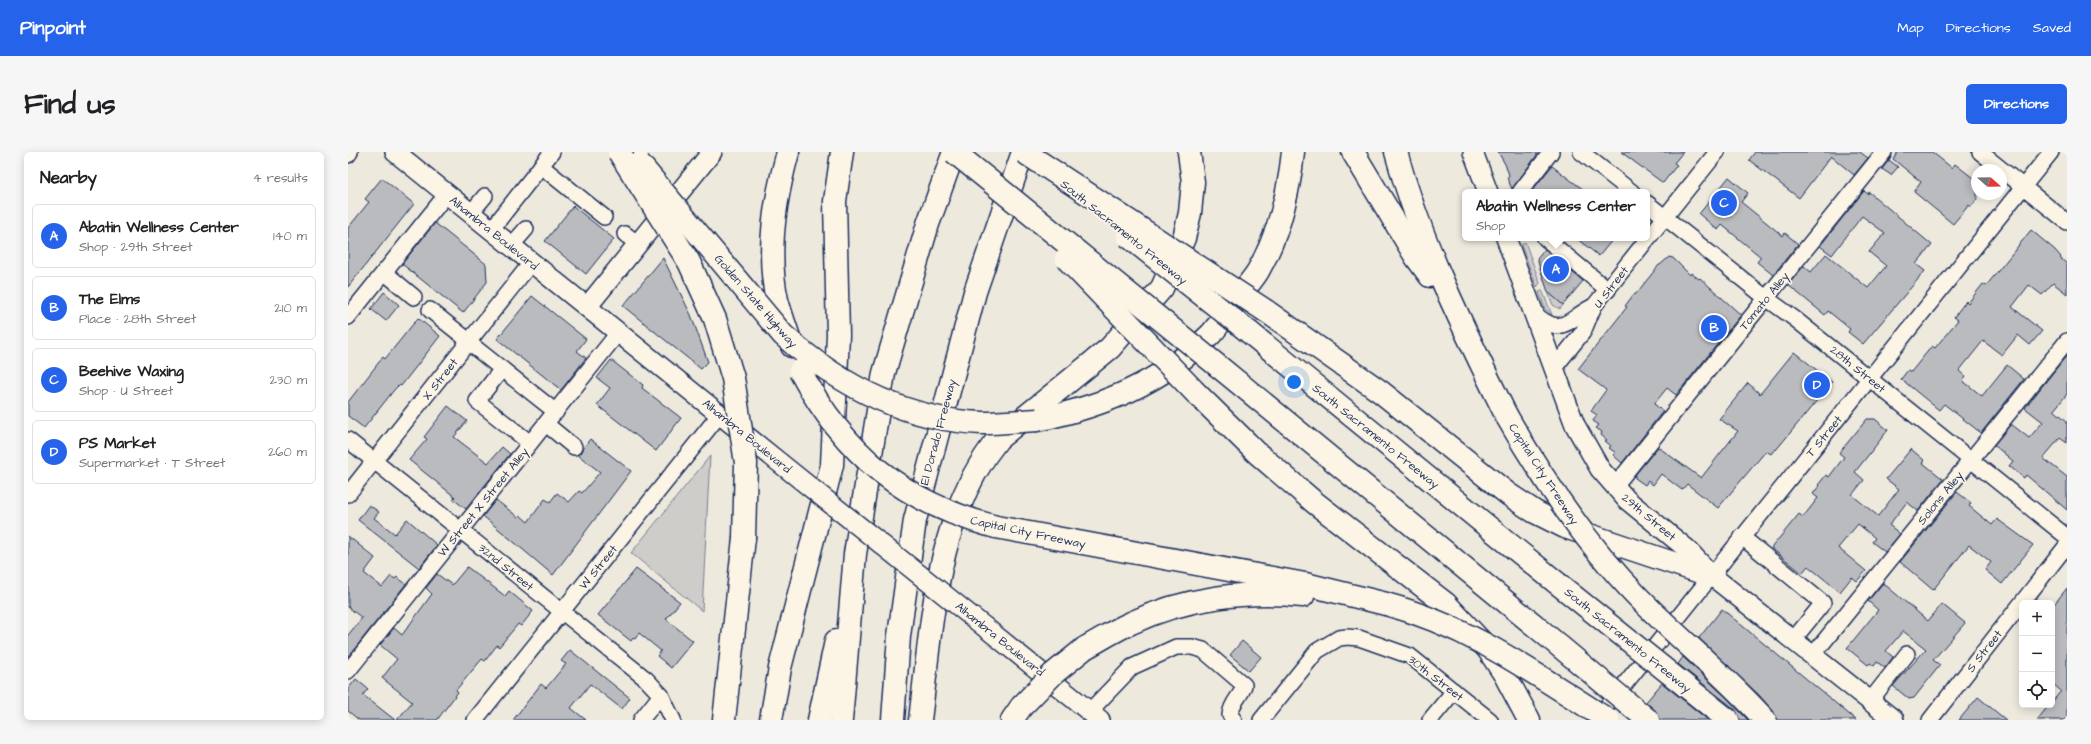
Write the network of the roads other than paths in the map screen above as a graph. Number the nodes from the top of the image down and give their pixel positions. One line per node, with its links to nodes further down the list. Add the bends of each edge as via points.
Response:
1 (350, 152): 22 (street)
2 (395, 152): 25 (main road, Alhambra Boulevard)
3 (415, 152): 25 (main road)
4 (552, 152): 24 (street)
5 (619, 152): 93 (highway, bridge, via 689,262 715,319 733,378 746,463 744,538)
6 (712, 152): 51 (main road, via 631,239)
7 (788, 152): 79 (highway, Capital City Freeway, bridge, via 775,206 773,229 777,299 800,371 824,413 875,467 917,497 965,519 996,527 1306,584)
8 (842, 152): 78 (highway, via 835,201 838,335 832,465)
9 (954, 152): 30 (highway, bridge); 76 (highway, via 928,224 884,373)
10 (1024, 152): 77 (highway, bridge, via 1266,311 1381,392 1508,494 1535,512 1565,527); 98 (highway, El Dorado Freeway, via 975,292 915,520 899,636); 108 (highway, South Sacramento Freeway, bridge)
11 (1189, 152): 99 (highway, via 1193,182 1190,213 1184,238 1162,288 1110,348 998,439 984,455 968,486 943,554)
12 (1293, 152): 23 (highway, Golden State Highway, bridge, via 1277,224 1258,271 1212,333 1181,360 1145,384 1098,405 1037,420 983,423 936,418 910,412 831,374 809,359 783,336)
13 (1353, 152): 53 (highway, via 1416,257)
14 (1396, 152): 53 (highway, Capital City Freeway, via 1428,249)
15 (1473, 152): 27 (main road)
16 (1551, 152): 28 (street)
17 (1581, 152): 29 (street)
18 (1718, 152): 36 (street, U Street)
19 (1884, 152): 49 (street, Tomato Alley)
20 (1980, 152): 26 (street)
21 (2051, 152): 26 (street, T Street)
22 (348, 155)
23 (635, 158)
24 (541, 166): 35 (street); 39 (street)
25 (419, 173): 31 (main road, Alhambra Boulevard)
26 (2023, 187): 37 (street); 61 (street, T Street)
27 (1487, 189)
28 (1522, 189)
29 (1628, 189)
30 (1000, 190): 104 (highway, bridge, via 1257,453 1314,502 1446,604 1488,649); 107 (highway, bridge)
31 (446, 195): 34 (main road, Alhambra Boulevard); 46 (street)
32 (485, 196): 34 (street)
33 (1650, 206): 36 (street, 28th Street)
34 (470, 214): 39 (main road, Alhambra Boulevard)
35 (604, 217)
36 (1665, 218): 40 (street, U Street); 49 (street, 28th Street)
37 (2067, 222)
38 (526, 228): 44 (street)
39 (491, 230): 44 (main road, Alhambra Boulevard)
40 (1650, 237)
41 (1508, 241): 54 (main road, 29th Street)
42 (1549, 241): 47 (street)
43 (1647, 241): 47 (street, U Street)
44 (511, 246): 45 (main road, Alhambra Boulevard)
45 (531, 263): 51 (main road, Alhambra Boulevard); 58 (street, X Street)
46 (384, 272): 48 (street); 55 (street)
47 (1608, 290): 50 (street, U Street)
48 (414, 297)
49 (1766, 298): 61 (street, 28th Street); 70 (street, Tomato Alley)
50 (1594, 306): 54 (street, via 1581,312 1568,324 1558,325 1542,321); 59 (street, U Street, via 1583,332)
51 (587, 307): 56 (main road, Alhambra Boulevard)
52 (430, 310): 58 (street)
53 (1454, 310): 109 (highway, Capital City Freeway, bridge, via 1528,453 1584,534 1639,598 1744,696)
54 (1534, 313): 59 (main road, 29th Street)
55 (348, 317)
56 (618, 333): 62 (street, W Street X Street Alley); 63 (main road, Alhambra Boulevard)
57 (2067, 341): 68 (street, Solons Alley)
58 (469, 342): 60 (street); 69 (street, X Street)
59 (1554, 368): 70 (main road, 29th Street, via 1575,425 1600,469)
60 (502, 369): 62 (street); 66 (street, via 477,401)
61 (1869, 379): 68 (street, 28th Street); 73 (street, T Street)
62 (556, 412): 64 (street, W Street X Street Alley)
63 (720, 414): 80 (street, W Street); 89 (main road, Alhambra Boulevard, bridge)
64 (546, 424): 66 (street, W Street X Street Alley); 67 (street)
65 (348, 440): 69 (street, 32nd Street)
66 (530, 443): 72 (street, W Street X Street Alley)
67 (574, 447)
68 (1971, 460): 74 (street, 28th Street); 83 (street, Solons Alley)
69 (374, 461): 71 (street, X Street); 72 (street, 32nd Street)
70 (1614, 487): 77 (main road, 29th Street, via 1687,549)
71 (348, 494)
72 (461, 530): 80 (street, 32nd Street); 84 (street, W Street X Street Alley)
73 (1742, 537): 77 (street, T Street); 81 (street, via 1823,603)
74 (2067, 538)
75 (2067, 545): 111 (street, S Street)
76 (854, 554): 96 (highway); 97 (highway)
77 (1712, 576): 81 (main road, 29th Street); 105 (street, T Street)
78 (803, 578): 94 (highway, via 780,668); 95 (highway)
79 (1386, 604): 88 (highway, bridge, via 1282,594 1230,595 1155,613 1130,623 1085,648 1053,674); 106 (highway, bridge, via 1430,617 1466,634 1520,663)
80 (562, 612): 86 (street, 32nd Street, via 646,679); 90 (street, W Street)
81 (1793, 640): 83 (main road, 29th Street)
82 (1907, 654): 87 (street)
83 (1813, 656): 87 (main road, 29th Street)
84 (348, 671)
85 (1454, 691): 101 (street, 30th Street, via 1410,656 1359,638 1339,638 1312,656); 102 (street); 103 (street, 30th Street)
86 (661, 695): 91 (street); 92 (street, 32nd Street)
87 (1870, 701): 110 (main road, 29th Street)
88 (1017, 714)
89 (1095, 717): 100 (street, via 1132,667 1171,648 1192,647 1203,650 1244,685 1230,712)
90 (475, 720)
91 (641, 720)
92 (674, 720)
93 (724, 720)
94 (771, 720)
95 (785, 720)
96 (819, 720)
97 (841, 720)
98 (893, 720)
99 (920, 720)
100 (1234, 720)
101 (1261, 720)
102 (1430, 720)
103 (1490, 720)
104 (1529, 720)
105 (1596, 720)
106 (1608, 720)
107 (1648, 720)
108 (1728, 720)
109 (1765, 720)
110 (1894, 720)
111 (1930, 720)

